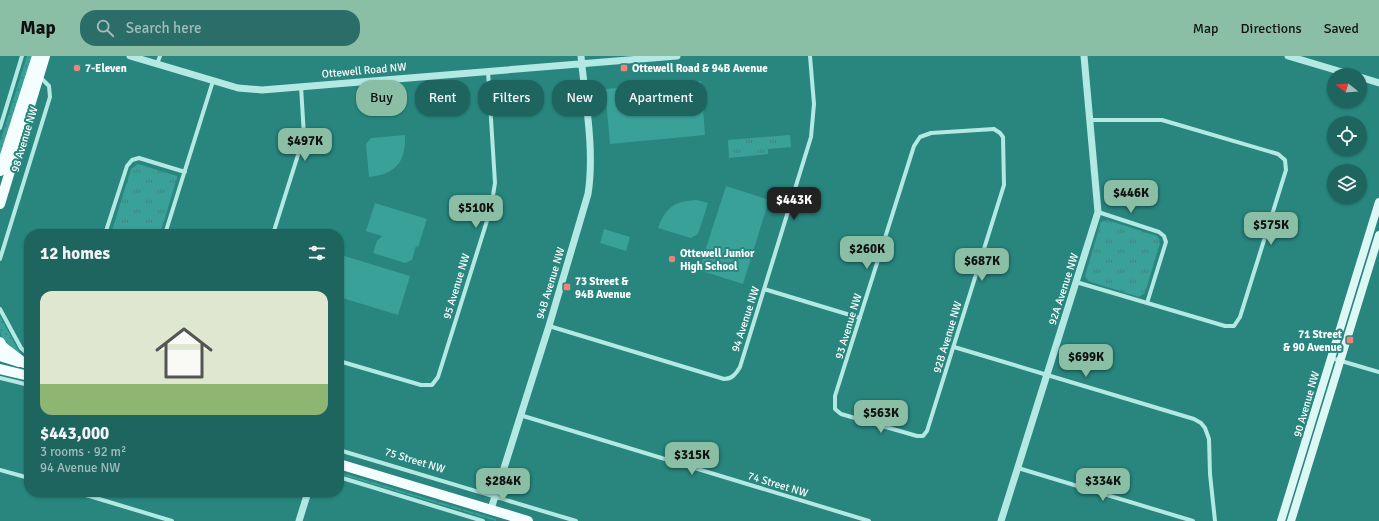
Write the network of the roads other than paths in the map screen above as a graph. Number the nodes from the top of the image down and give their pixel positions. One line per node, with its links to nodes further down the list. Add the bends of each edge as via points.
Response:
1 (22, 56): 20 (street)
2 (37, 56): 22 (main road, 98 Avenue NW)
3 (45, 56): 14 (main road, 98 Avenue NW)
4 (130, 56): 11 (street, Ottewell Road NW)
5 (160, 56): 11 (street)
6 (676, 56): 10 (street, Ottewell Road NW)
7 (810, 56): 33 (street, 94 Avenue NW, via 814,104 811,137)
8 (1084, 56): 19 (street, 92A Avenue NW)
9 (1288, 56): 12 (street)
10 (582, 60): 13 (street, Ottewell Road NW); 37 (street, 94B Avenue NW, via 591,155 590,183)
11 (157, 64): 16 (street, Ottewell Road NW)
12 (1328, 68)
13 (488, 70): 18 (street, Ottewell Road NW); 48 (street, 95 Avenue NW, via 495,184 491,208 438,377 432,385 420,385)
14 (39, 76): 25 (main road, 98 Avenue NW); 31 (street, 98 Avenue NW, via 49,86 50,97)
15 (1367, 79): 17 (street)
16 (213, 81): 18 (street, Ottewell Road NW, via 244,89); 23 (street)
17 (1379, 83)
18 (301, 86): 29 (street, via 304,136)
19 (1090, 120): 26 (street, 92A Avenue NW); 34 (street, via 1162,120 1278,154 1285,160 1286,170 1240,317 1234,326 1225,326)
20 (0, 128)
21 (920, 136): 36 (street, 93 Avenue NW, via 914,146); 39 (street, 92B Avenue NW, via 994,129 1003,137 1004,185)
22 (0, 171)
23 (185, 172): 27 (street, via 139,158 132,160 127,166); 28 (street)
24 (1379, 202): 42 (main road, 90 Avenue NW)
25 (0, 204)
26 (1098, 212): 32 (street, 92A Avenue NW); 34 (street, via 1159,232 1164,236 1166,242)
27 (107, 229)
28 (167, 229)
29 (275, 229)
30 (1379, 235): 45 (main road, 90 Avenue NW)
31 (0, 259)
32 (1076, 282): 34 (street); 52 (street, 92A Avenue NW)
33 (764, 289): 36 (street); 37 (street, 94 Avenue NW, via 740,367 734,376 727,379)
34 (1147, 303)
35 (0, 309): 40 (street)
36 (860, 318): 56 (street, 93 Avenue NW, via 835,396 835,409 841,414 918,436 923,436)
37 (549, 326): 55 (street, 94B Avenue NW)
38 (0, 342): 43 (main road)
39 (954, 346): 52 (street); 56 (street, 92B Avenue NW)
40 (24, 354)
41 (0, 356): 44 (main road)
42 (1331, 358): 45 (street); 76 (main road, 90 Avenue NW)
43 (24, 360)
44 (24, 361)
45 (1340, 361): 50 (street); 77 (main road, 90 Avenue NW)
46 (0, 362): 47 (main road)
47 (24, 362)
48 (344, 362)
49 (0, 369): 51 (main road)
50 (1379, 372)
51 (24, 375)
52 (1047, 375): 59 (street, 92A Avenue NW); 75 (street, via 1201,423 1209,439)
53 (0, 378): 54 (street)
54 (24, 384)
55 (520, 415): 63 (street, 94B Avenue NW); 72 (street, 74 Street NW)
56 (927, 431)
57 (344, 451): 63 (street, 75 Street NW)
58 (344, 466): 66 (main road)
59 (1018, 468): 73 (street, 92A Avenue NW); 74 (street)
60 (0, 470): 61 (street)
61 (24, 477)
62 (344, 479): 69 (street)
63 (494, 496): 66 (street, 94B Avenue NW); 71 (street, 75 Street NW)
64 (93, 497): 67 (street)
65 (306, 497): 68 (street)
66 (491, 510): 70 (main road)
67 (172, 521)
68 (299, 521)
69 (484, 521)
70 (528, 521)
71 (576, 521)
72 (869, 521)
73 (1001, 521)
74 (1194, 521)
75 (1215, 521)
76 (1281, 521)
77 (1291, 521)

